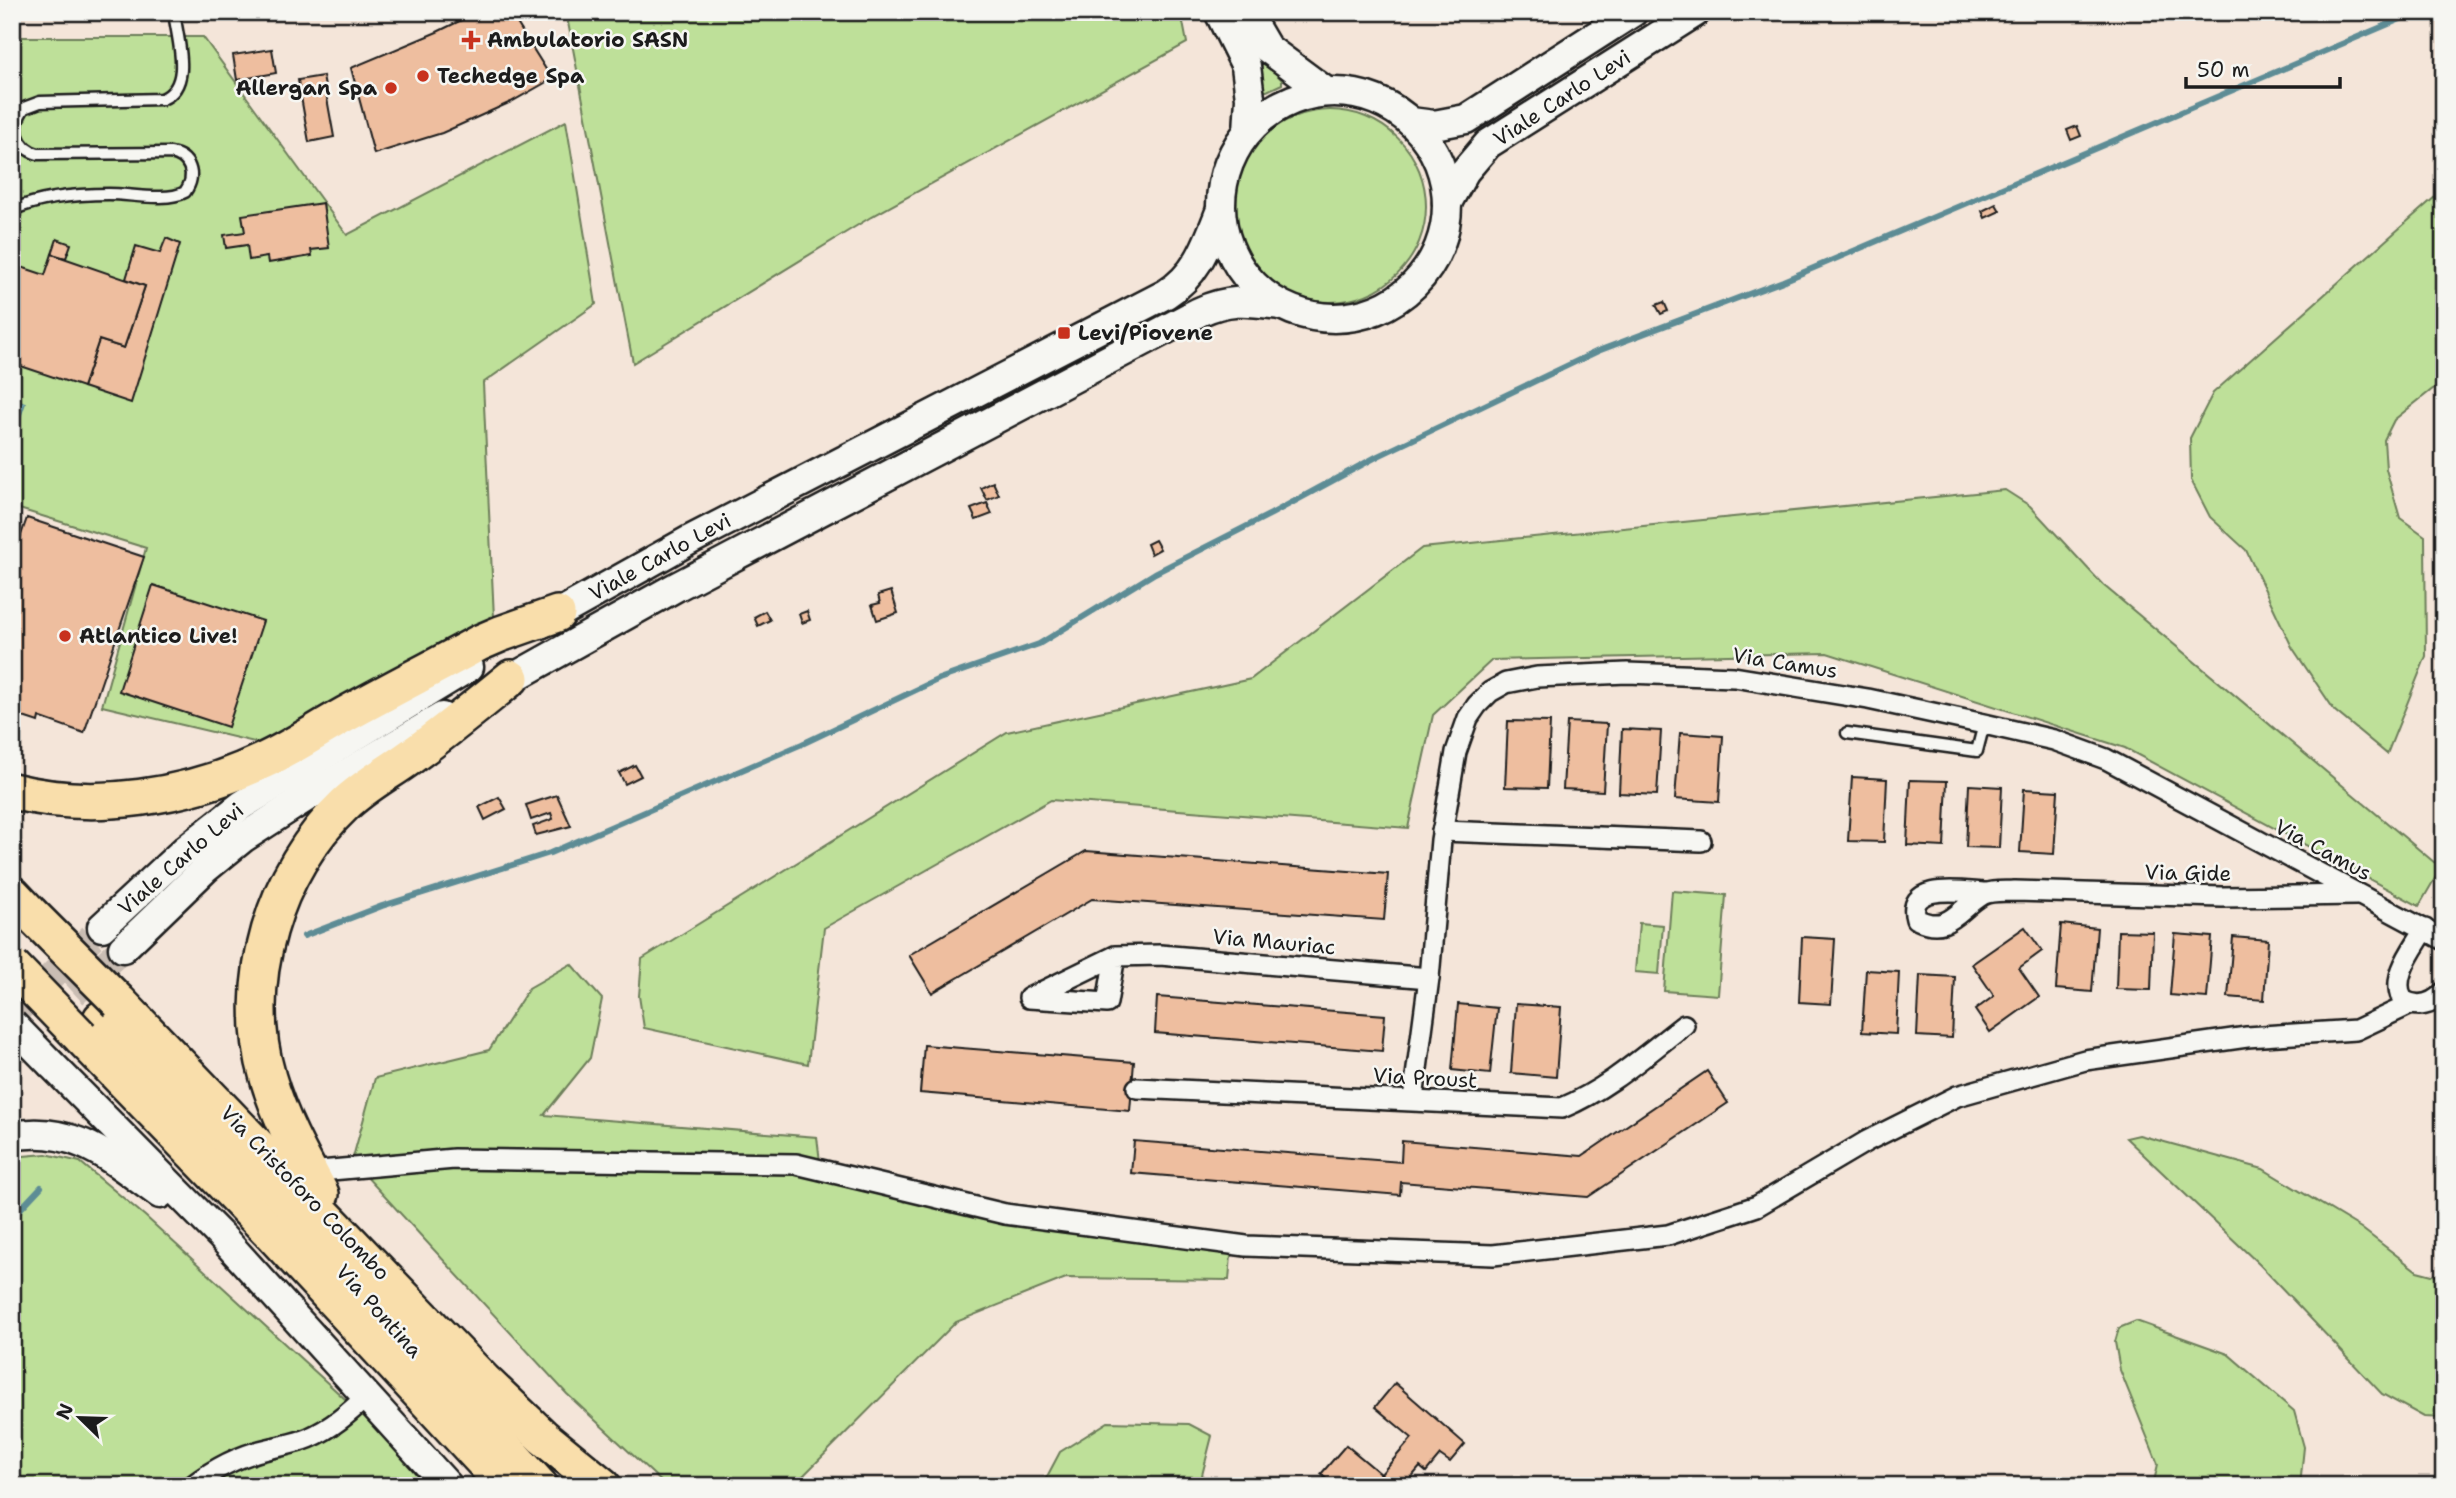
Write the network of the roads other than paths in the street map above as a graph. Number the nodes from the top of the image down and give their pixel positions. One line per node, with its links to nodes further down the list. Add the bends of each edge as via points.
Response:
1 (174, 12): 10 (lane, via 182,72 173,93 162,99 35,103 24,108 16,124 23,146 38,154 180,155 192,174 185,192 171,196 82,195)
2 (1219, 12): 8 (street, via 1246,65)
3 (1246, 12): 6 (street, via 1267,48)
4 (1633, 12): 7 (street, Viale Carlo Levi, via 1466,119 1434,125)
5 (1696, 12): 9 (street, Viale Carlo Levi, via 1488,144)
6 (1325, 91): 7 (street, via 1367,97); 8 (street, via 1291,100)
7 (1411, 122): 9 (street, via 1430,145 1443,173)
8 (1248, 131): 11 (street, via 1226,169)
9 (1447, 203): 12 (street, via 1445,227 1432,260 1411,288 1392,302 1348,318 1301,314)
10 (12, 210)
11 (1220, 212): 12 (street, via 1228,246 1245,276); 13 (street, Viale Carlo Levi, via 1196,266 1166,295 710,528)
12 (1279, 305): 14 (street, Viale Carlo Levi, via 1236,300 1199,312)
13 (556, 614): 17 (highway, via 480,643 285,750 220,778 140,797 77,800); 23 (street, Viale Carlo Levi, via 242,805)
14 (511, 678): 26 (street, Viale Carlo Levi, via 243,838); 38 (highway, via 345,804 313,840 276,909 262,960 260,1038 275,1097)
15 (1984, 724): 16 (lane, via 1977,751); 18 (street, Via Camus, via 1734,677 1627,673 1506,683 1490,692 1468,718 1456,752); 21 (street, Via Camus, via 2054,740 2106,759)
16 (1847, 733)
17 (12, 791)
18 (1442, 831): 19 (street); 29 (street, Via Camus)
19 (1701, 841)
20 (1985, 893): 21 (street, Via Gide)
21 (2360, 895): 24 (street, Via Camus)
22 (16, 912): 32 (highway, Via Pontina)
23 (102, 928)
24 (2425, 929): 25 (street, Via Camus); 31 (street, via 2399,981 2400,997)
25 (2444, 940)
26 (122, 948)
27 (1115, 956): 29 (street, Via Mauriac, via 1160,955)
28 (12, 966): 32 (highway, Via Cristoforo Colombo, bridge)
29 (1429, 978): 36 (street, Via Camus)
30 (2444, 992): 31 (street, via 2430,1003)
31 (2411, 1004): 38 (street, via 2356,1030 2247,1037 2085,1060 1957,1096 1867,1141 1757,1206 1668,1235 1493,1255 1246,1245 1005,1214 796,1164 454,1160)
32 (100, 1019): 39 (highway, Via Cristoforo Colombo); 44 (highway, Via Cristoforo Colombo, via 282,1244); 45 (highway, Via Pontina, via 314,1240)
33 (12, 1024): 40 (street, bridge)
34 (1684, 1025): 36 (street, Via Proust, via 1616,1078 1562,1108)
35 (1137, 1088): 36 (street, Via Proust)
36 (1413, 1099)
37 (12, 1136): 40 (street, via 56,1135 93,1147)
38 (309, 1172): 39 (highway)
39 (341, 1231): 46 (highway, Via Cristoforo Colombo, via 493,1389)
40 (221, 1236): 41 (street)
41 (367, 1396): 42 (street, via 343,1418 306,1440 245,1456); 43 (street)
42 (192, 1486)
43 (448, 1486)
44 (506, 1486)
45 (540, 1486)
46 (603, 1486)

